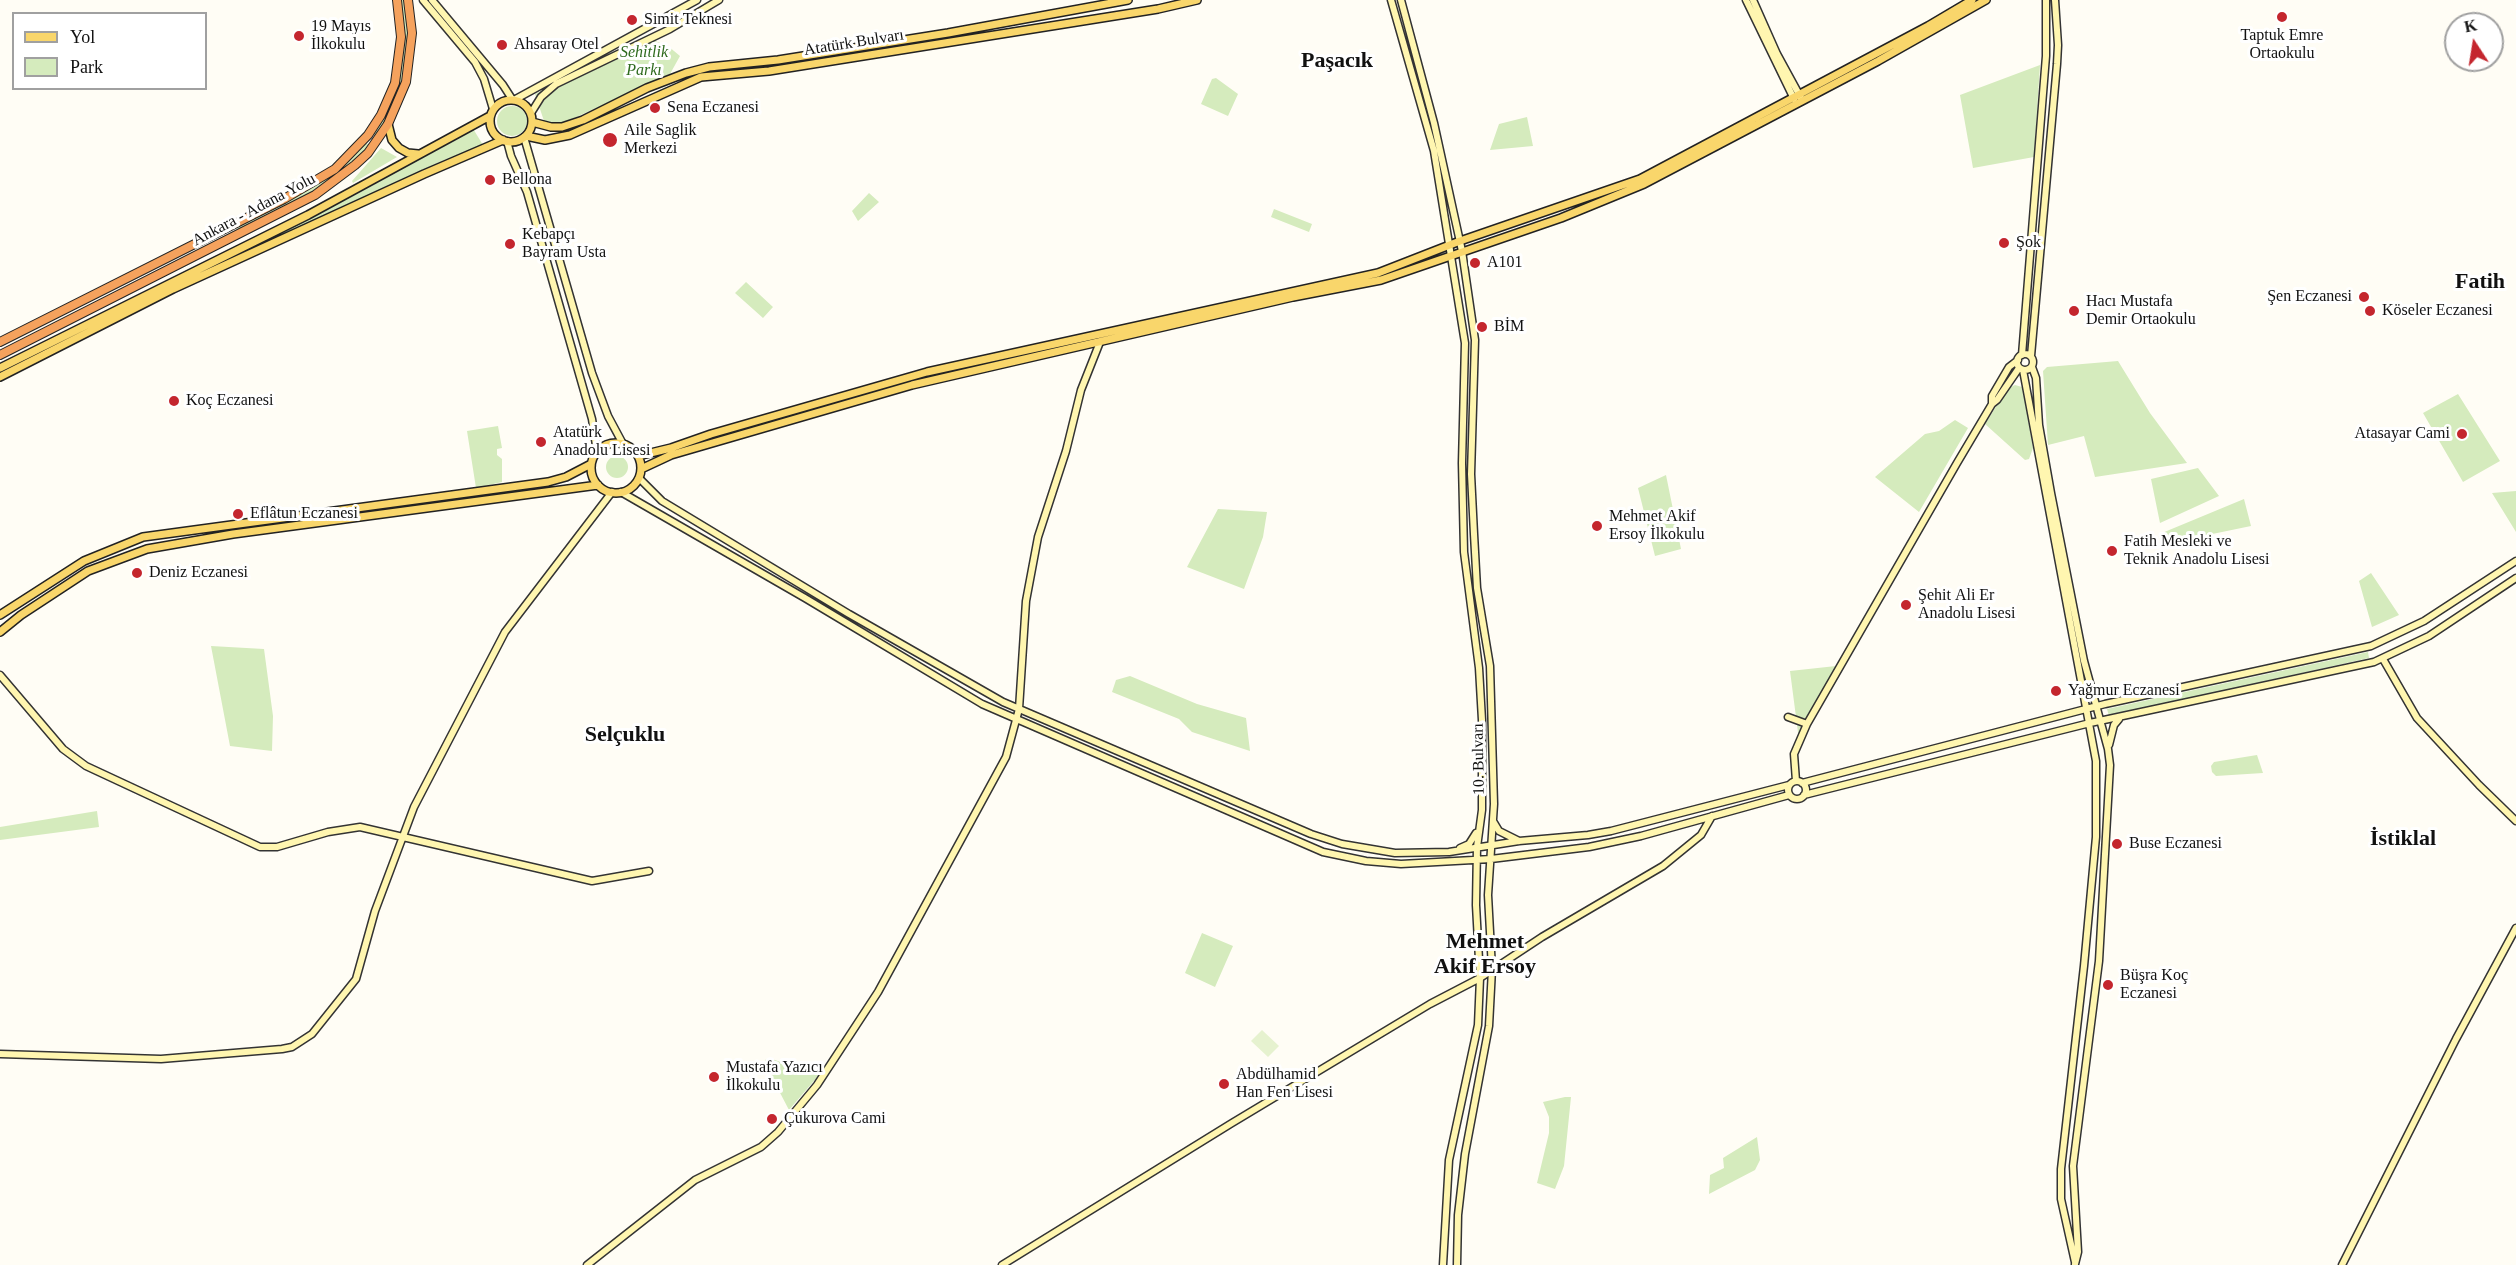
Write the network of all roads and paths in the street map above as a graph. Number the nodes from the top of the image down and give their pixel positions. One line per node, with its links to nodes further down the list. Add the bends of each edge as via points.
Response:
1 (397, 0): 30 (highway, Ankara - Adana Yolu, via 401,37 395,83 368,135 335,169 284,199)
2 (408, 0): 22 (highway, Ankara - Adana Yolu, via 412,25 409,64 399,102)
3 (423, 0): 19 (main road, via 475,62 484,79)
4 (432, 0): 17 (main road)
5 (697, 0): 17 (main road)
6 (719, 0): 20 (main road, via 670,29 556,84)
7 (1128, 0): 21 (main road, Atatürk Bulvarı, via 698,70 647,88 562,127)
8 (1197, 0): 23 (main road, Atatürk Bulvarı, via 769,71 702,77 570,135 545,140)
9 (1390, 0): 27 (main road, 10. Bulvarı, via 1434,151)
10 (1401, 0): 26 (main road, 10. Bulvarı)
11 (1746, 0): 18 (main road)
12 (1753, 0): 18 (main road)
13 (1972, 0): 18 (main road)
14 (1986, 0): 18 (main road)
15 (2046, 0): 34 (main road, via 2046,56)
16 (2055, 0): 33 (main road, via 2058,55)
17 (513, 99): 19 (main road, via 501,102); 20 (main road, via 522,102)
18 (1798, 100): 26 (main road, via 1640,179); 28 (main road, via 1644,184 1561,218)
19 (492, 112): 24 (main road, via 493,132); 25 (main road)
20 (531, 113): 21 (main road)
21 (532, 122): 23 (main road)
22 (388, 124): 25 (main road, via 392,140 399,148); 32 (highway, Ankara - Adana Yolu, via 356,165 315,195)
23 (525, 136): 24 (main road); 42 (main road, via 592,373)
24 (505, 141): 38 (main road, via 173,289); 43 (main road, via 527,192 592,419)
25 (418, 154): 36 (main road, via 308,215)
26 (1460, 241): 27 (main road); 28 (main road, 10. Bulvarı)
27 (1449, 246): 29 (main road, 10. Bulvarı); 39 (main road, via 1378,273 927,372)
28 (1462, 251): 29 (main road); 72 (main road, 10. Bulvarı, via 1475,340 1473,525 1477,588 1490,666)
29 (1451, 256): 31 (main road, via 1381,280); 73 (main road, 10. Bulvarı, via 1465,343 1464,552 1479,668)
30 (0, 342)
31 (1100, 342): 40 (main road); 58 (main road, via 1081,390 1038,537 1026,601)
32 (0, 355)
33 (2031, 356): 34 (main road); 35 (main road)
34 (2020, 358): 37 (main road); 41 (main road, via 2009,367 1992,396)
35 (2032, 367): 37 (main road); 57 (main road, via 2051,493 2084,661)
36 (0, 369)
37 (2021, 369): 41 (main road); 59 (main road)
38 (0, 377)
39 (877, 387): 40 (main road); 44 (main road)
40 (879, 395): 46 (main road, via 672,455)
41 (1992, 404): 65 (main road)
42 (623, 444): 43 (main road, via 612,443); 44 (main road)
43 (597, 452): 45 (main road)
44 (638, 456): 46 (main road)
45 (591, 464): 48 (main road); 53 (main road, via 548,482 143,537 84,561)
46 (641, 470): 47 (main road)
47 (639, 478): 50 (main road); 58 (main road, via 662,501 953,675)
48 (598, 485): 49 (main road); 54 (main road, via 147,549 88,571)
49 (612, 492): 50 (main road); 75 (main road, via 505,632)
50 (621, 492): 62 (main road)
51 (2516, 561): 57 (main road, via 2424,621 2370,646)
52 (2516, 578): 55 (main road, via 2429,636)
53 (0, 615)
54 (0, 632)
55 (2383, 659): 61 (main road); 74 (main road, via 2417,718)
56 (0, 675): 75 (main road, via 63,749 86,766 260,847 277,847 360,827)
57 (2097, 706): 59 (main road); 63 (main road)
58 (1019, 709): 62 (main road); 79 (main road, via 1311,834 1375,851)
59 (2087, 709): 64 (main road); 67 (main road)
60 (1788, 717): 65 (main road)
61 (2120, 719): 63 (main road); 66 (main road, via 2114,725)
62 (1017, 721): 81 (main road, via 1323,852 1401,864); 88 (main road, via 996,778 878,992 817,1085 761,1147 695,1180)
63 (2101, 721): 64 (main road); 66 (main road)
64 (2090, 723): 70 (main road); 87 (main road, via 2096,761 2096,837 2061,1169 2061,1199)
65 (1807, 724): 67 (main road, via 1794,754)
66 (2108, 749): 87 (main road, via 2099,961 2073,1166 2078,1251)
67 (1799, 782): 68 (main road); 70 (main road, via 1805,787)
68 (1789, 785): 69 (main road); 76 (main road, via 1611,831)
69 (1789, 795): 70 (main road, via 1797,799); 71 (main road)
70 (1804, 795)
71 (1712, 816): 80 (main road, via 1589,847); 84 (main road, via 1701,835 1663,866)
72 (1493, 820): 76 (main road, via 1499,831); 77 (main road, 10. Bulvarı)
73 (1481, 821): 78 (main road, 10. Bulvarı); 79 (main road, via 1468,844)
74 (2516, 821)
75 (401, 836): 82 (main road, via 592,881); 86 (main road, via 356,979 312,1034 292,1047 160,1059)
76 (1519, 841): 77 (main road)
77 (1491, 846): 78 (main road); 80 (main road, 10. Bulvarı)
78 (1477, 847): 79 (main road); 81 (main road, 10. Bulvarı)
79 (1449, 852)
80 (1491, 859): 81 (main road); 84 (main road, 10. Bulvarı, via 1488,895)
81 (1477, 861): 85 (main road, 10. Bulvarı)
82 (650, 871)
83 (2516, 928): 92 (main road)
84 (1492, 969): 85 (main road); 91 (main road, 10. Bulvarı, via 1489,1026 1465,1154)
85 (1480, 978): 89 (main road, via 1430,1004); 90 (main road, 10. Bulvarı, via 1479,1025 1449,1160)
86 (0, 1054)
87 (2075, 1264)
88 (587, 1265)
89 (1002, 1265)
90 (1443, 1265)
91 (1457, 1265)
92 (2342, 1265)

